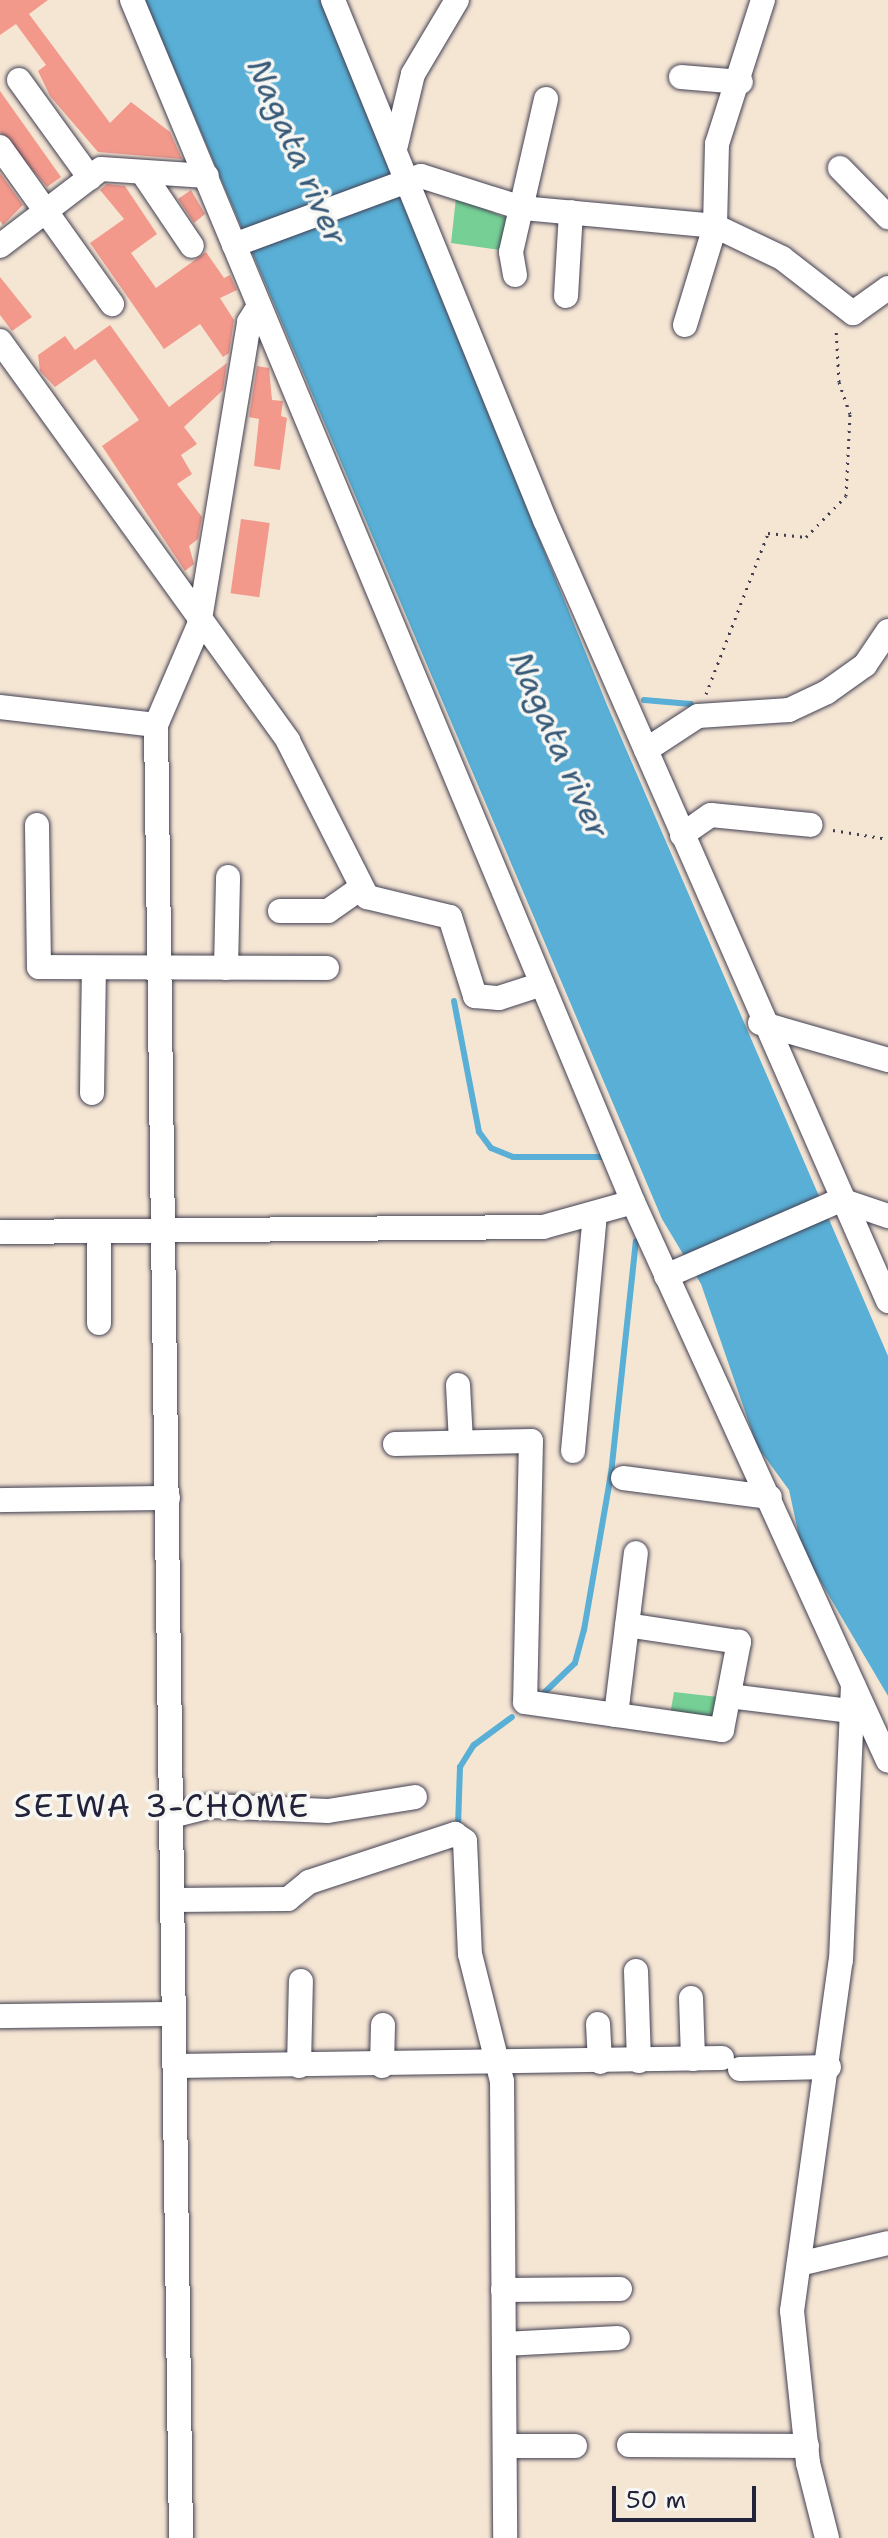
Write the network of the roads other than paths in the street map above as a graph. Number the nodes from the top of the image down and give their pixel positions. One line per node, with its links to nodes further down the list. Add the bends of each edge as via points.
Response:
1 (132, 0): 13 (street)
2 (333, 0): 10 (street)
3 (457, 0): 10 (street, via 413,74)
4 (763, 0): 7 (street)
5 (681, 77): 7 (street)
6 (19, 80): 14 (street)
7 (741, 82): 20 (street, via 717,144)
8 (546, 99): 17 (street)
9 (0, 147): 18 (street)
10 (395, 149): 15 (street)
11 (840, 168): 16 (street)
12 (142, 172): 13 (street); 14 (street, via 101,169); 23 (street)
13 (207, 176): 21 (street)
14 (90, 178): 18 (street)
15 (402, 178): 17 (street); 21 (street); 35 (street)
16 (884, 206)
17 (522, 208): 19 (street); 24 (street, via 511,252)
18 (46, 211): 22 (street); 27 (street)
19 (571, 212): 20 (street); 26 (street)
20 (715, 226): 25 (street, via 782,258 853,313 869,308); 29 (street)
21 (237, 244): 28 (street)
22 (0, 246)
23 (192, 246)
24 (515, 275)
25 (888, 288)
26 (566, 296)
27 (112, 304)
28 (259, 306): 31 (street, via 249,322); 46 (street)
29 (685, 325)
30 (0, 341): 31 (street)
31 (199, 625): 34 (street); 40 (street, via 288,741)
32 (888, 631): 35 (street, via 865,665 789,710 698,716)
33 (0, 707): 34 (street)
34 (156, 725): 43 (street)
35 (646, 750): 38 (street)
36 (37, 825): 42 (street, via 39,967)
37 (811, 825): 38 (street, via 711,815)
38 (682, 835): 47 (street)
39 (228, 877): 44 (street)
40 (360, 889): 41 (street, via 328,911); 46 (street, via 367,897 450,917 475,996 499,998)
41 (280, 911)
42 (94, 968): 43 (street); 49 (street)
43 (160, 968): 44 (street); 54 (street)
44 (226, 968): 45 (street)
45 (327, 968)
46 (542, 984): 51 (street)
47 (760, 1023): 48 (street); 50 (street)
48 (888, 1060)
49 (92, 1093)
50 (841, 1200): 53 (street); 57 (street); 58 (street)
51 (633, 1202): 52 (street); 57 (street)
52 (595, 1214): 54 (street, via 543,1227); 63 (street)
53 (888, 1216)
54 (164, 1230): 55 (street); 66 (street)
55 (99, 1231): 56 (street); 59 (street)
56 (0, 1232)
57 (666, 1276): 65 (street)
58 (888, 1301)
59 (99, 1323)
60 (458, 1385): 61 (street)
61 (461, 1442): 62 (street); 73 (street, via 531,1441 525,1702)
62 (395, 1444)
63 (573, 1451)
64 (623, 1478): 65 (street)
65 (770, 1497): 70 (street)
66 (168, 1498): 67 (street); 76 (street)
67 (0, 1500)
68 (636, 1553): 69 (street)
69 (627, 1625): 71 (street, via 739,1642); 73 (street)
70 (853, 1684): 72 (street); 74 (street)
71 (729, 1696): 72 (street); 73 (street, via 722,1730)
72 (849, 1711): 92 (street, via 841,1960)
73 (616, 1715)
74 (888, 1761)
75 (415, 1797): 76 (street, via 328,1811 211,1806)
76 (172, 1816): 77 (street)
77 (173, 1900): 81 (street); 88 (street, via 288,1899 309,1882 461,1835 470,1954)
78 (636, 1971): 86 (street)
79 (301, 1981): 90 (street)
80 (691, 1998): 85 (street)
81 (174, 2014): 82 (street); 89 (street)
82 (0, 2016)
83 (598, 2024): 87 (street)
84 (383, 2025): 91 (street)
85 (693, 2059): 86 (street); 92 (street)
86 (639, 2061): 87 (street)
87 (600, 2062): 88 (street)
88 (497, 2065): 91 (street); 96 (street)
89 (175, 2066): 90 (street); 103 (street)
90 (299, 2066): 91 (street)
91 (382, 2066)
92 (829, 2067): 94 (street)
93 (888, 2243): 94 (street)
94 (799, 2264): 102 (street, via 792,2311)
95 (620, 2289): 96 (street)
96 (503, 2290): 98 (street)
97 (618, 2338): 98 (street)
98 (504, 2344): 100 (street)
99 (629, 2445): 102 (street)
100 (505, 2446): 101 (street); 104 (street)
101 (575, 2446)
102 (807, 2446): 105 (street)
103 (181, 2538)
104 (505, 2538)
105 (827, 2538)

